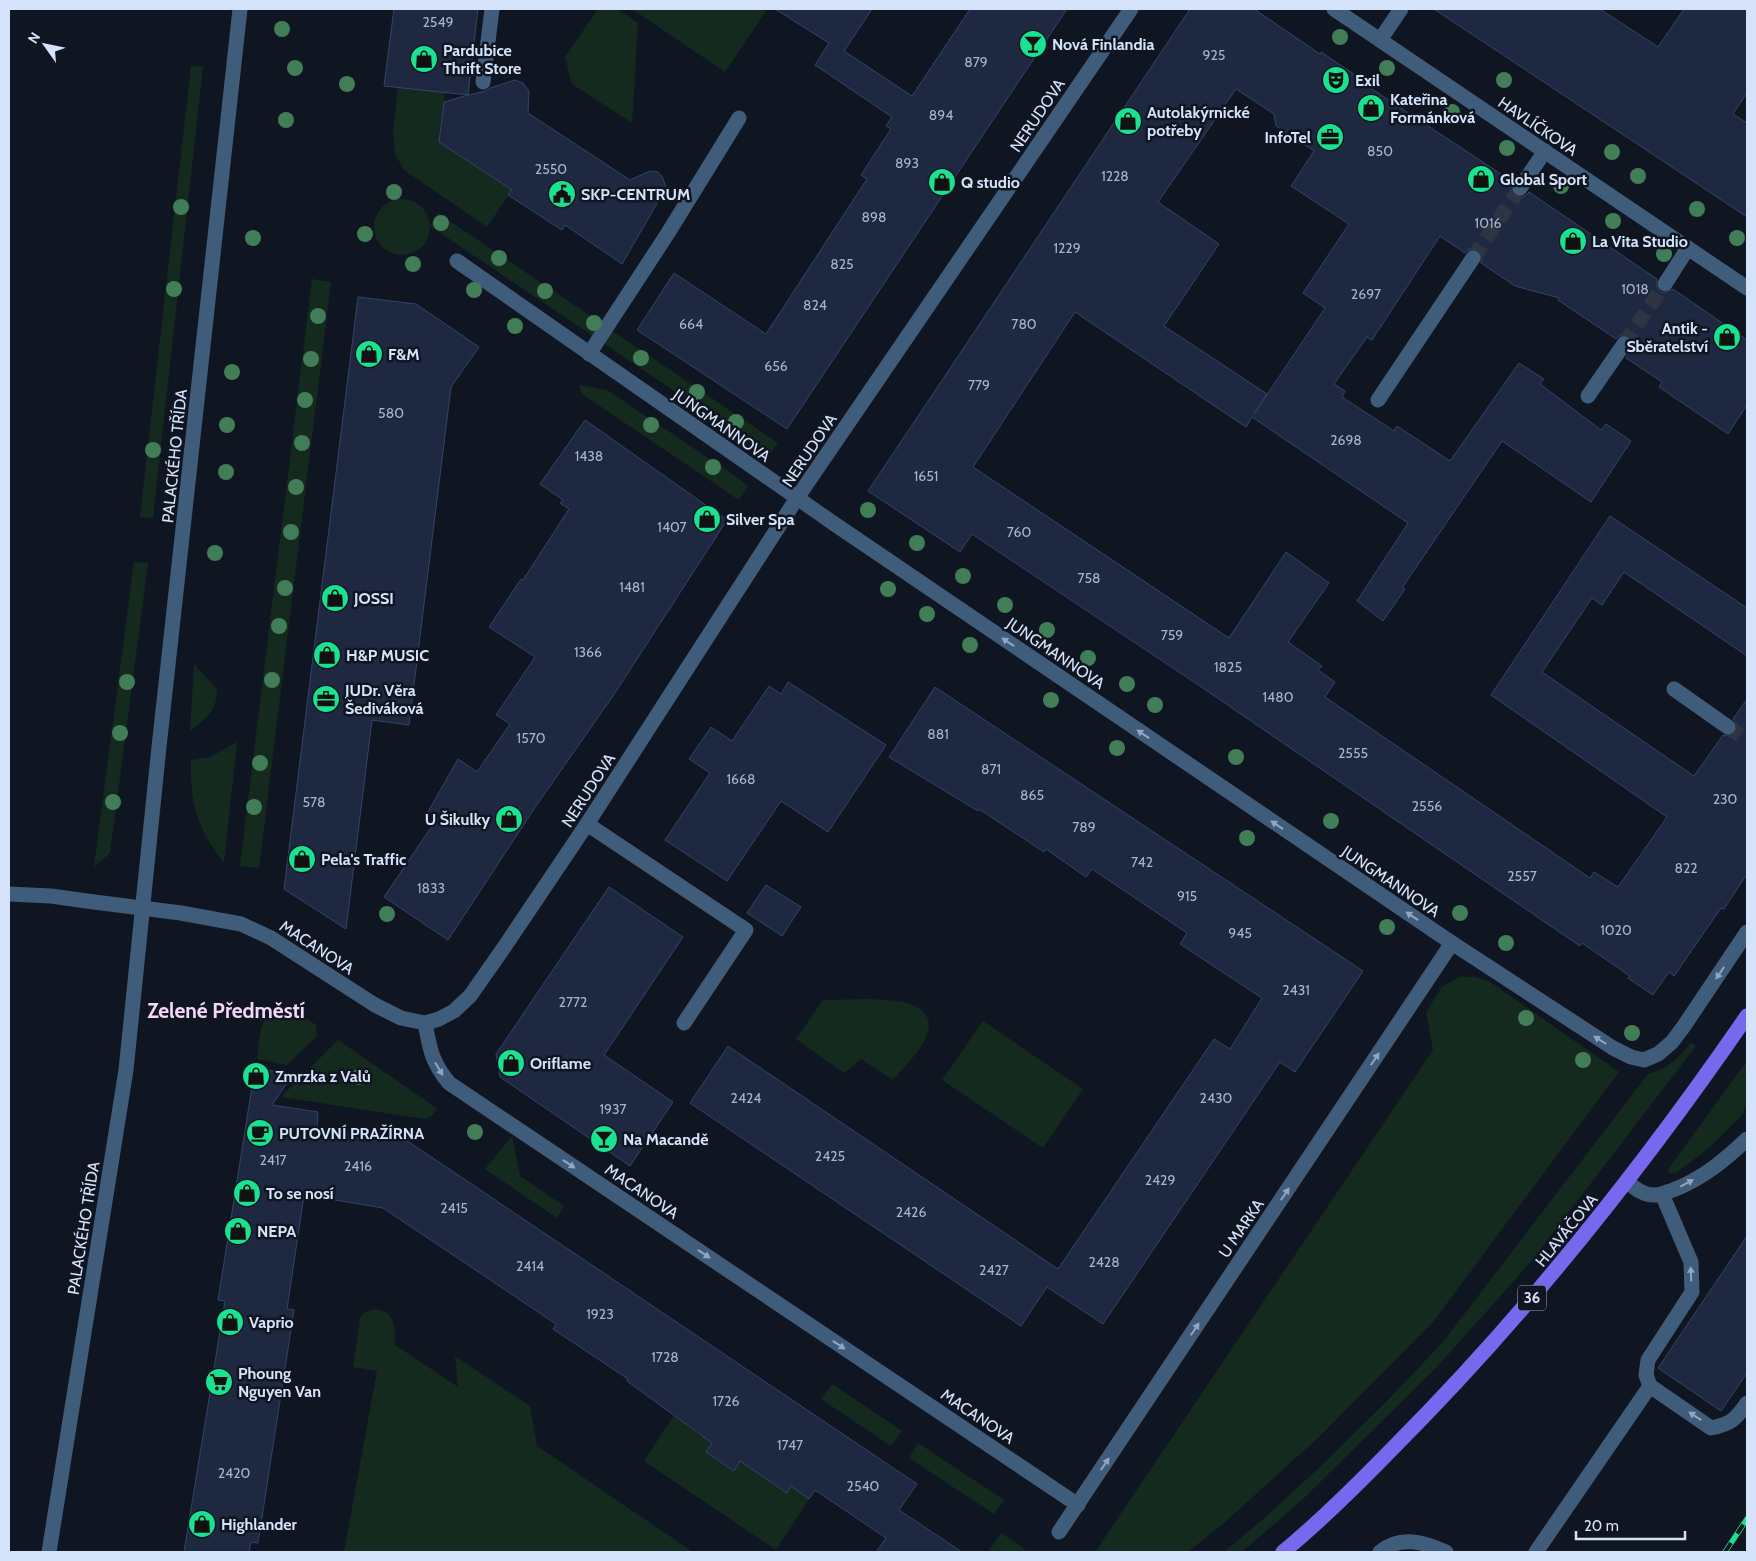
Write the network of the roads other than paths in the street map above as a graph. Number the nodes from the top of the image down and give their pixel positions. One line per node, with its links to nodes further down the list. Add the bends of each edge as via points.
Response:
1 (240, 9): 25 (street, PALACKÉHO TŘÍDA)
2 (492, 9): 7 (street)
3 (1131, 9): 20 (street, NERUDOVA)
4 (1334, 9): 6 (street, HAVLÍČKOVA)
5 (1401, 9): 6 (street)
6 (1380, 40): 9 (street, HAVLÍČKOVA)
7 (483, 82)
8 (739, 118): 17 (street)
9 (1545, 151): 10 (street); 11 (street, HAVLÍČKOVA)
10 (1520, 188)
11 (1688, 248): 14 (street); 15 (street, HAVLÍČKOVA)
12 (1473, 258): 19 (street)
13 (457, 261): 17 (street, JUNGMANNOVA)
14 (1664, 284)
15 (1747, 288)
16 (1624, 344): 18 (street)
17 (589, 354): 20 (street, JUNGMANNOVA)
18 (1588, 396)
19 (1378, 400)
20 (797, 498): 23 (street, NERUDOVA); 27 (street, JUNGMANNOVA, one-way to 20)
21 (1674, 689): 22 (street)
22 (1728, 727)
23 (587, 824): 29 (street, NERUDOVA, via 470,996 454,1011); 30 (street, via 746,930)
24 (9, 894): 25 (street)
25 (142, 908): 29 (street, MACANOVA, via 223,920 259,931 384,1011); 38 (street, PALACKÉHO TŘÍDA, via 126,1070)
26 (1747, 932): 27 (street, JUNGMANNOVA, one-way to 27, via 1672,1042 1658,1054 1644,1060 1613,1048)
27 (1452, 944): 36 (street, U MARKA, one-way to 27)
28 (1747, 1016): 32 (main road, HLAVÁČOVA / 36)
29 (424, 1023): 36 (street, MACANOVA, one-way to 36, via 437,1069 449,1083)
30 (684, 1023)
31 (1747, 1140): 33 (street, one-way to 31, via 1684,1186 1716,1167)
32 (1627, 1182): 33 (street, via 1645,1193); 39 (main road, HLAVÁČOVA / 36, via 1527,1304 1463,1375 1358,1484)
33 (1662, 1194): 34 (street, one-way to 33, via 1646,1375 1648,1360 1692,1292 1691,1262)
34 (1650, 1386): 35 (street, one-way to 34, via 1738,1416 1726,1425 1711,1428); 42 (street)
35 (1747, 1402)
36 (1078, 1504): 37 (street, U MARKA)
37 (1059, 1532)
38 (49, 1552)
39 (1283, 1552)
40 (1380, 1552): 41 (street, via 1399,1542 1416,1541)
41 (1446, 1552)
42 (1536, 1552)

